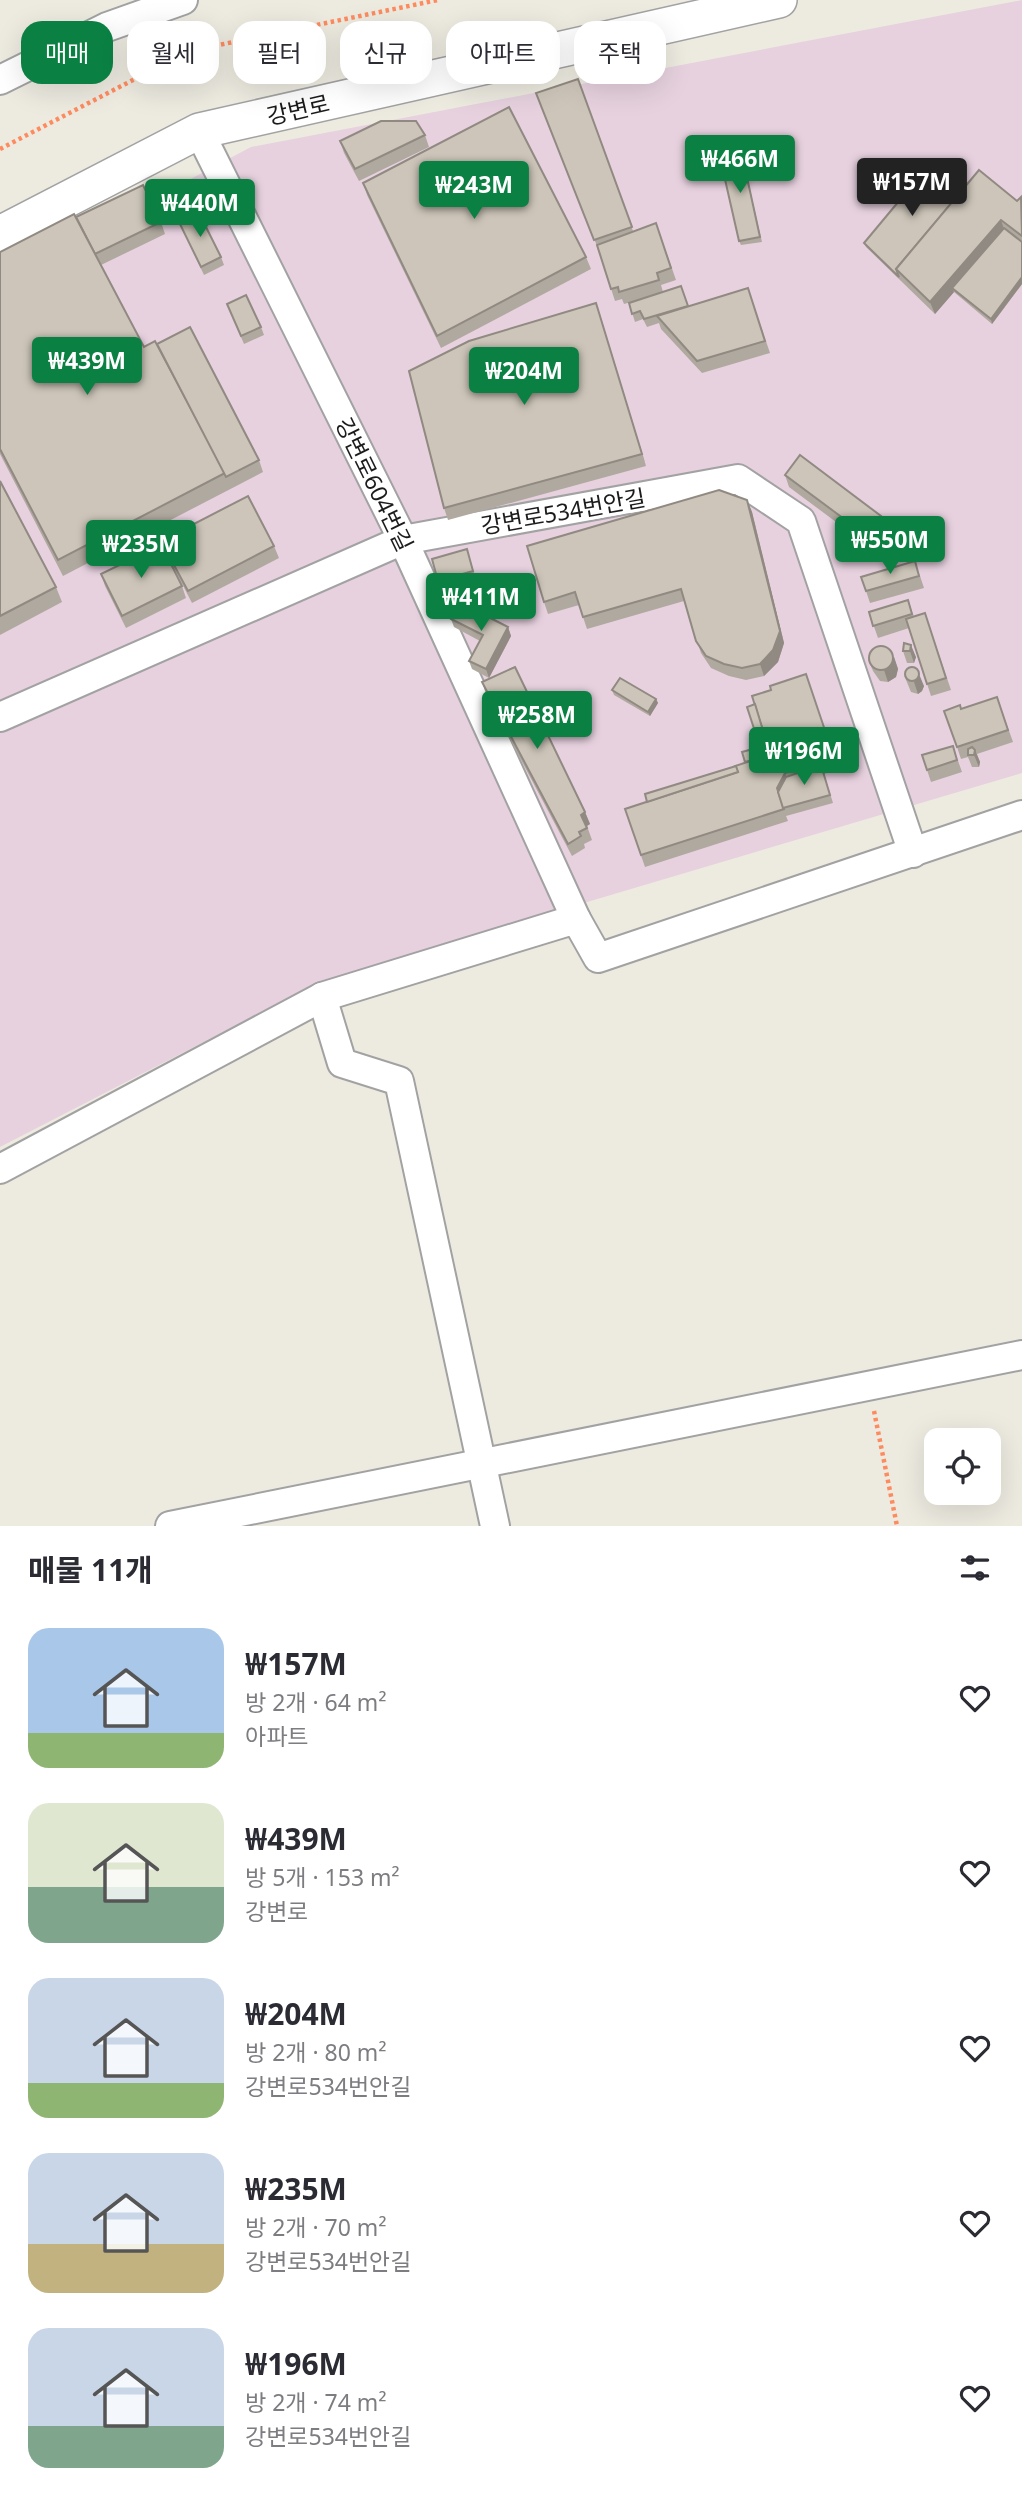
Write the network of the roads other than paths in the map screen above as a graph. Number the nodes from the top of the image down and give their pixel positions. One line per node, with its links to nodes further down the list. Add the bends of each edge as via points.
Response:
1 (183, 0): 3 (street, via 107,27)
2 (779, 0): 4 (street, 강변로)
3 (0, 80)
4 (199, 131): 5 (street, 강변로); 6 (street, 강변로604번길)
5 (0, 234)
6 (403, 540): 7 (street, 강변로534번안길); 9 (street, 강변로534번안길, via 738,479 801,521); 10 (street, 강변로604번길)
7 (0, 717)
8 (1022, 815): 9 (street)
9 (913, 853): 10 (street, 강변로604번길, via 598,958)
10 (576, 919): 11 (street)
11 (322, 997): 12 (street); 14 (street, via 342,1063 399,1081)
12 (0, 1168)
13 (1022, 1355): 14 (street)
14 (482, 1464): 15 (street); 16 (street)
15 (170, 1526)
16 (495, 1526)

